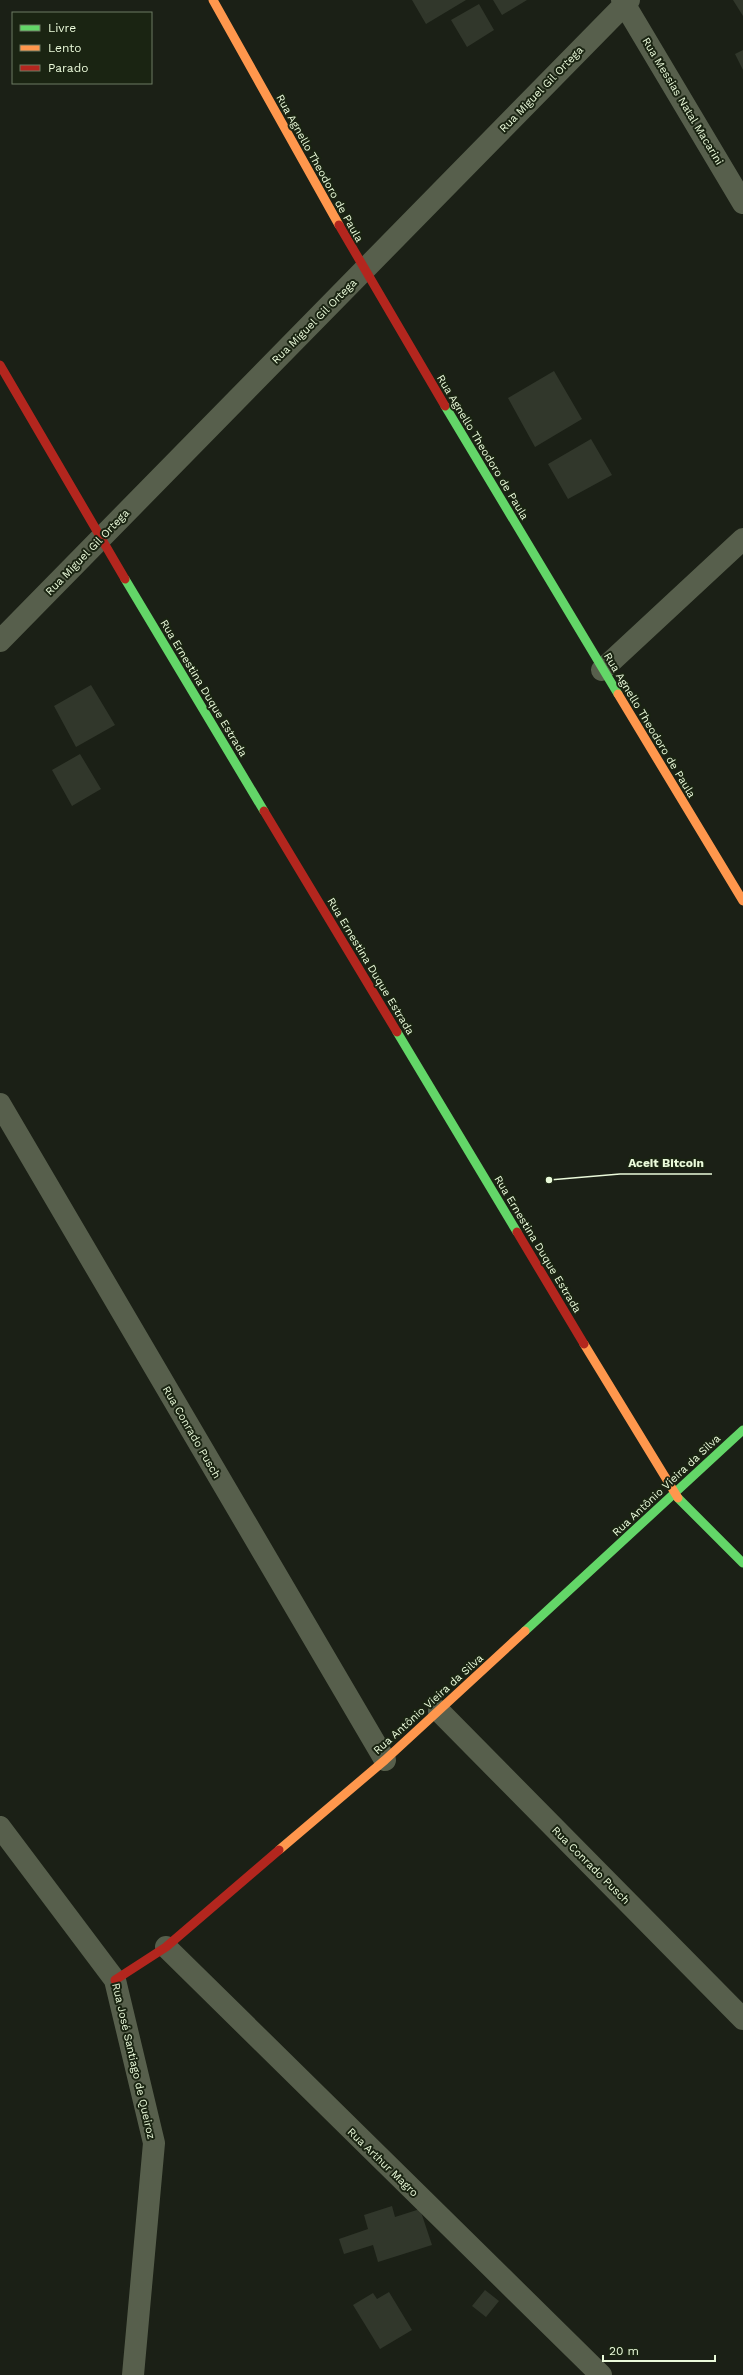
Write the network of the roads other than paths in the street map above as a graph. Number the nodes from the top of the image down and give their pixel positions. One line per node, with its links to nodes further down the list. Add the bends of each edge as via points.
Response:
1 (213, 0): 4 (street, Rua Agnello Theodoro de Paula)
2 (625, 1): 3 (street, Rua Messias Natal Macarini); 4 (street, Rua Miguel Gil Ortega)
3 (743, 202)
4 (364, 271): 6 (street, Rua Miguel Gil Ortega); 9 (street, Rua Agnello Theodoro de Paula)
5 (0, 365): 6 (street, Rua Ernestina Duque Estrada)
6 (100, 538): 8 (street, Rua Miguel Gil Ortega); 13 (street, Rua Ernestina Duque Estrada)
7 (743, 539): 9 (street)
8 (0, 641)
9 (602, 670): 10 (street, Rua Agnello Theodoro de Paula)
10 (743, 901)
11 (0, 1104): 16 (street, Rua Conrado Pusch)
12 (743, 1430): 13 (street, Rua Antônio Vieira da Silva)
13 (674, 1494): 14 (street, Rua Ernestina Duque Estrada); 15 (street, Rua Antônio Vieira da Silva)
14 (743, 1563)
15 (439, 1711): 16 (street, Rua Antônio Vieira da Silva); 20 (street, Rua Conrado Pusch)
16 (385, 1760): 18 (street, Rua Antônio Vieira da Silva)
17 (2, 1833): 19 (street, Rua José Santiago de Queiroz)
18 (166, 1947): 19 (street, Rua Antônio Vieira da Silva); 22 (street, Rua Arthur Magro)
19 (115, 1980): 21 (street, Rua José Santiago de Queiroz, via 154,2142)
20 (743, 2019)
21 (133, 2375)
22 (601, 2375)

